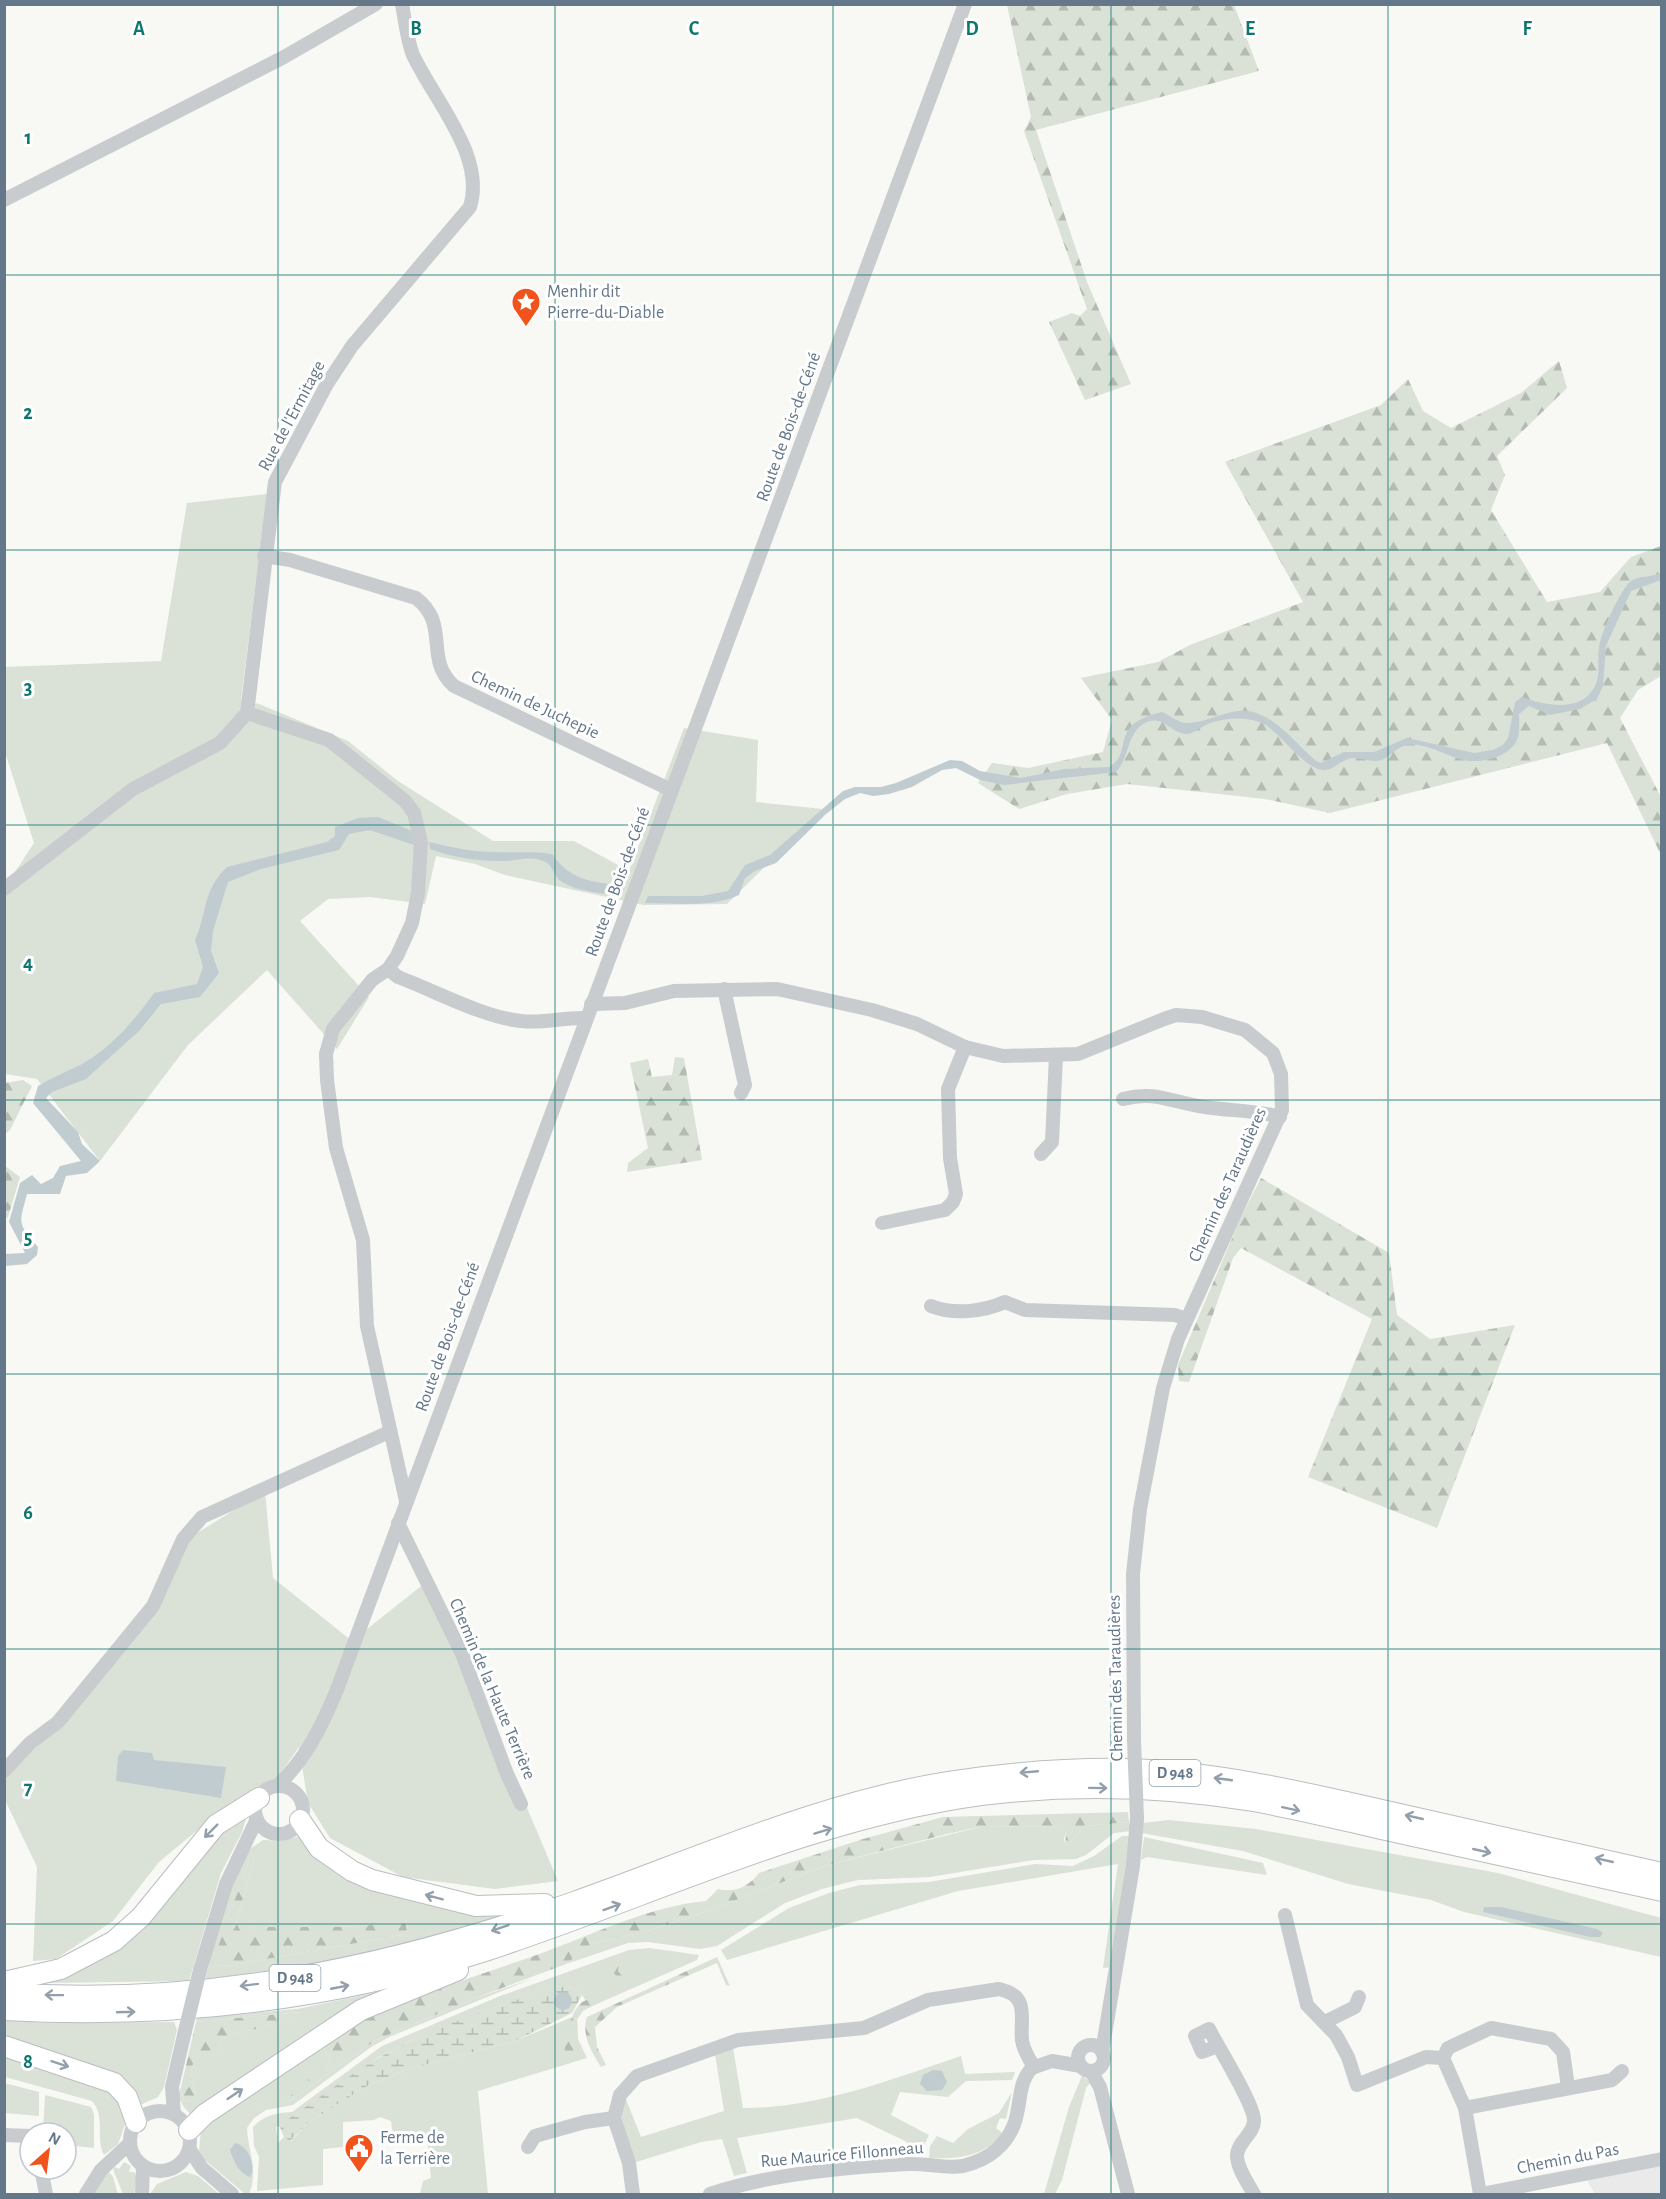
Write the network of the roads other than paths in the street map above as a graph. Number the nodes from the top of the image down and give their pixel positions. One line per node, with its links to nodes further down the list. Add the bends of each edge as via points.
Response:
1 (376, 4): 4 (street, via 284,57)
2 (402, 4): 5 (street, Rue de l'Ermitage, via 412,52 471,164 473,197 470,207 352,346 327,384 275,482)
3 (965, 4): 7 (street, Route de Bois-de-Céné)
4 (4, 200)
5 (264, 556): 6 (street, Rue de l'Ermitage); 7 (street, Chemin de Juchepie, via 416,597 428,607 434,620 439,668 454,686)
6 (247, 712): 8 (street, via 220,743 133,789); 9 (street, via 329,740 405,801 414,813 421,842 418,894 412,923)
7 (671, 790): 11 (street, Route de Bois-de-Céné)
8 (4, 889)
9 (388, 969): 11 (street, Chemin des Taraudières, via 398,977 519,1021 546,1022); 21 (street, via 372,980 349,1006 333,1029 326,1054 336,1148 363,1240 367,1326)
10 (724, 989): 11 (street, Chemin des Taraudières, via 674,991); 12 (street, Chemin des Taraudières, via 777,989 872,1010 916,1024); 14 (street, via 745,1085)
11 (589, 1011): 22 (street, Route de Bois-de-Céné)
12 (965, 1047): 13 (street, Chemin des Taraudières, via 1004,1056); 18 (street, via 948,1089 950,1158 956,1194 953,1202 945,1210)
13 (1056, 1056): 16 (street, Chemin des Taraudières, via 1090,1051 1176,1015 1219,1021 1251,1034 1273,1053 1281,1074); 17 (street, via 1052,1142)
14 (741, 1093)
15 (1123, 1099): 16 (street, via 1160,1095 1201,1107)
16 (1280, 1117): 20 (street, Chemin des Taraudières)
17 (1041, 1154)
18 (882, 1223)
19 (931, 1306): 20 (street, via 946,1312 988,1309 1005,1302 1025,1310 1175,1315)
20 (1186, 1319): 47 (street, Chemin des Taraudières, bridge, via 1169,1362 1140,1509 1132,1594 1137,1818 1133,1866 1107,2034)
21 (388, 1432): 22 (street); 25 (street, via 202,1517 183,1539 153,1606 58,1722 30,1743)
22 (406, 1501): 23 (street, Route de Bois-de-Céné)
23 (398, 1523): 24 (street, Route de Bois-de-Céné, via 336,1692); 29 (street, Chemin de la Haute Terrière, via 463,1656)
24 (297, 1768): 26 (street); 27 (street)
25 (4, 1771)
26 (277, 1786): 27 (street); 28 (street)
27 (294, 1792): 31 (street, via 302,1805)
28 (259, 1797): 30 (street); 39 (highway, one-way to 39, via 216,1825 141,1917 114,1941 61,1969)
29 (521, 1804)
30 (257, 1819): 32 (street); 33 (street)
31 (300, 1820): 32 (street, via 291,1830); 36 (highway, one-way to 31, via 476,1906 372,1880 343,1866 319,1848)
32 (271, 1833): 33 (street)
33 (243, 1848): 50 (street, bridge, via 226,1884 200,1970)
34 (1662, 1873): 36 (highway, D 948, one-way to 36, via 1259,1784 1171,1772 1077,1770 964,1780 863,1801)
35 (1662, 1891): 38 (highway, D 948, one-way to 35, via 871,1817 979,1796 1092,1788 1149,1789 1254,1801)
36 (575, 1902): 40 (highway, D 948, one-way to 40, via 422,1951 272,1982 122,1994)
37 (1285, 1915): 43 (street, via 1307,2005)
38 (557, 1926): 42 (highway, D 948, one-way to 38, via 151,2011 264,2001 375,1981); 57 (highway, one-way to 38, via 205,2114 361,2010)
39 (4, 1982)
40 (4, 1993)
41 (1359, 1997): 43 (street, via 1354,2007)
42 (4, 2010)
43 (1325, 2022): 46 (street, via 1348,2057 1357,2085 1426,2057)
44 (4, 2046): 56 (highway, one-way to 56, via 114,2083 127,2097)
45 (1218, 2046): 73 (street, via 1253,2113 1253,2128 1237,2153 1237,2160)
46 (1443, 2058): 51 (street, via 1448,2048 1491,2028 1551,2039 1563,2052); 52 (street)
47 (1091, 2059): 48 (street, via 1043,2062); 72 (street)
48 (1034, 2067): 55 (street, via 1023,2045 1019,2000 1010,1992 987,1990 928,2000 864,2028 731,2043 638,2076 620,2095); 71 (street, Rue Maurice Fillonneau, via 1022,2085 1014,2127 1001,2145 977,2162 960,2166 907,2164 763,2179)
49 (1622, 2071): 51 (street, via 1612,2080)
50 (172, 2087): 53 (street); 54 (street)
51 (1568, 2087): 52 (street)
52 (1465, 2108): 74 (street)
53 (155, 2111): 54 (street); 56 (street)
54 (174, 2114): 57 (street)
55 (614, 2118): 59 (street, via 535,2136); 70 (street, via 629,2163)
56 (136, 2122): 58 (street)
57 (189, 2130): 60 (street)
58 (130, 2143): 61 (street); 63 (street)
59 (528, 2147)
60 (190, 2150): 64 (street); 65 (street)
61 (115, 2157): 63 (street); 67 (street, via 97,2174)
62 (1662, 2159): 74 (street, Chemin du Pas)
63 (139, 2162): 66 (street); 68 (street)
64 (181, 2163): 65 (street); 66 (street)
65 (202, 2168): 69 (street)
66 (160, 2172): 68 (street)
67 (86, 2194)
68 (142, 2194)
69 (232, 2194)
70 (633, 2194)
71 (710, 2194)
72 (1128, 2194)
73 (1254, 2194)
74 (1481, 2194)

